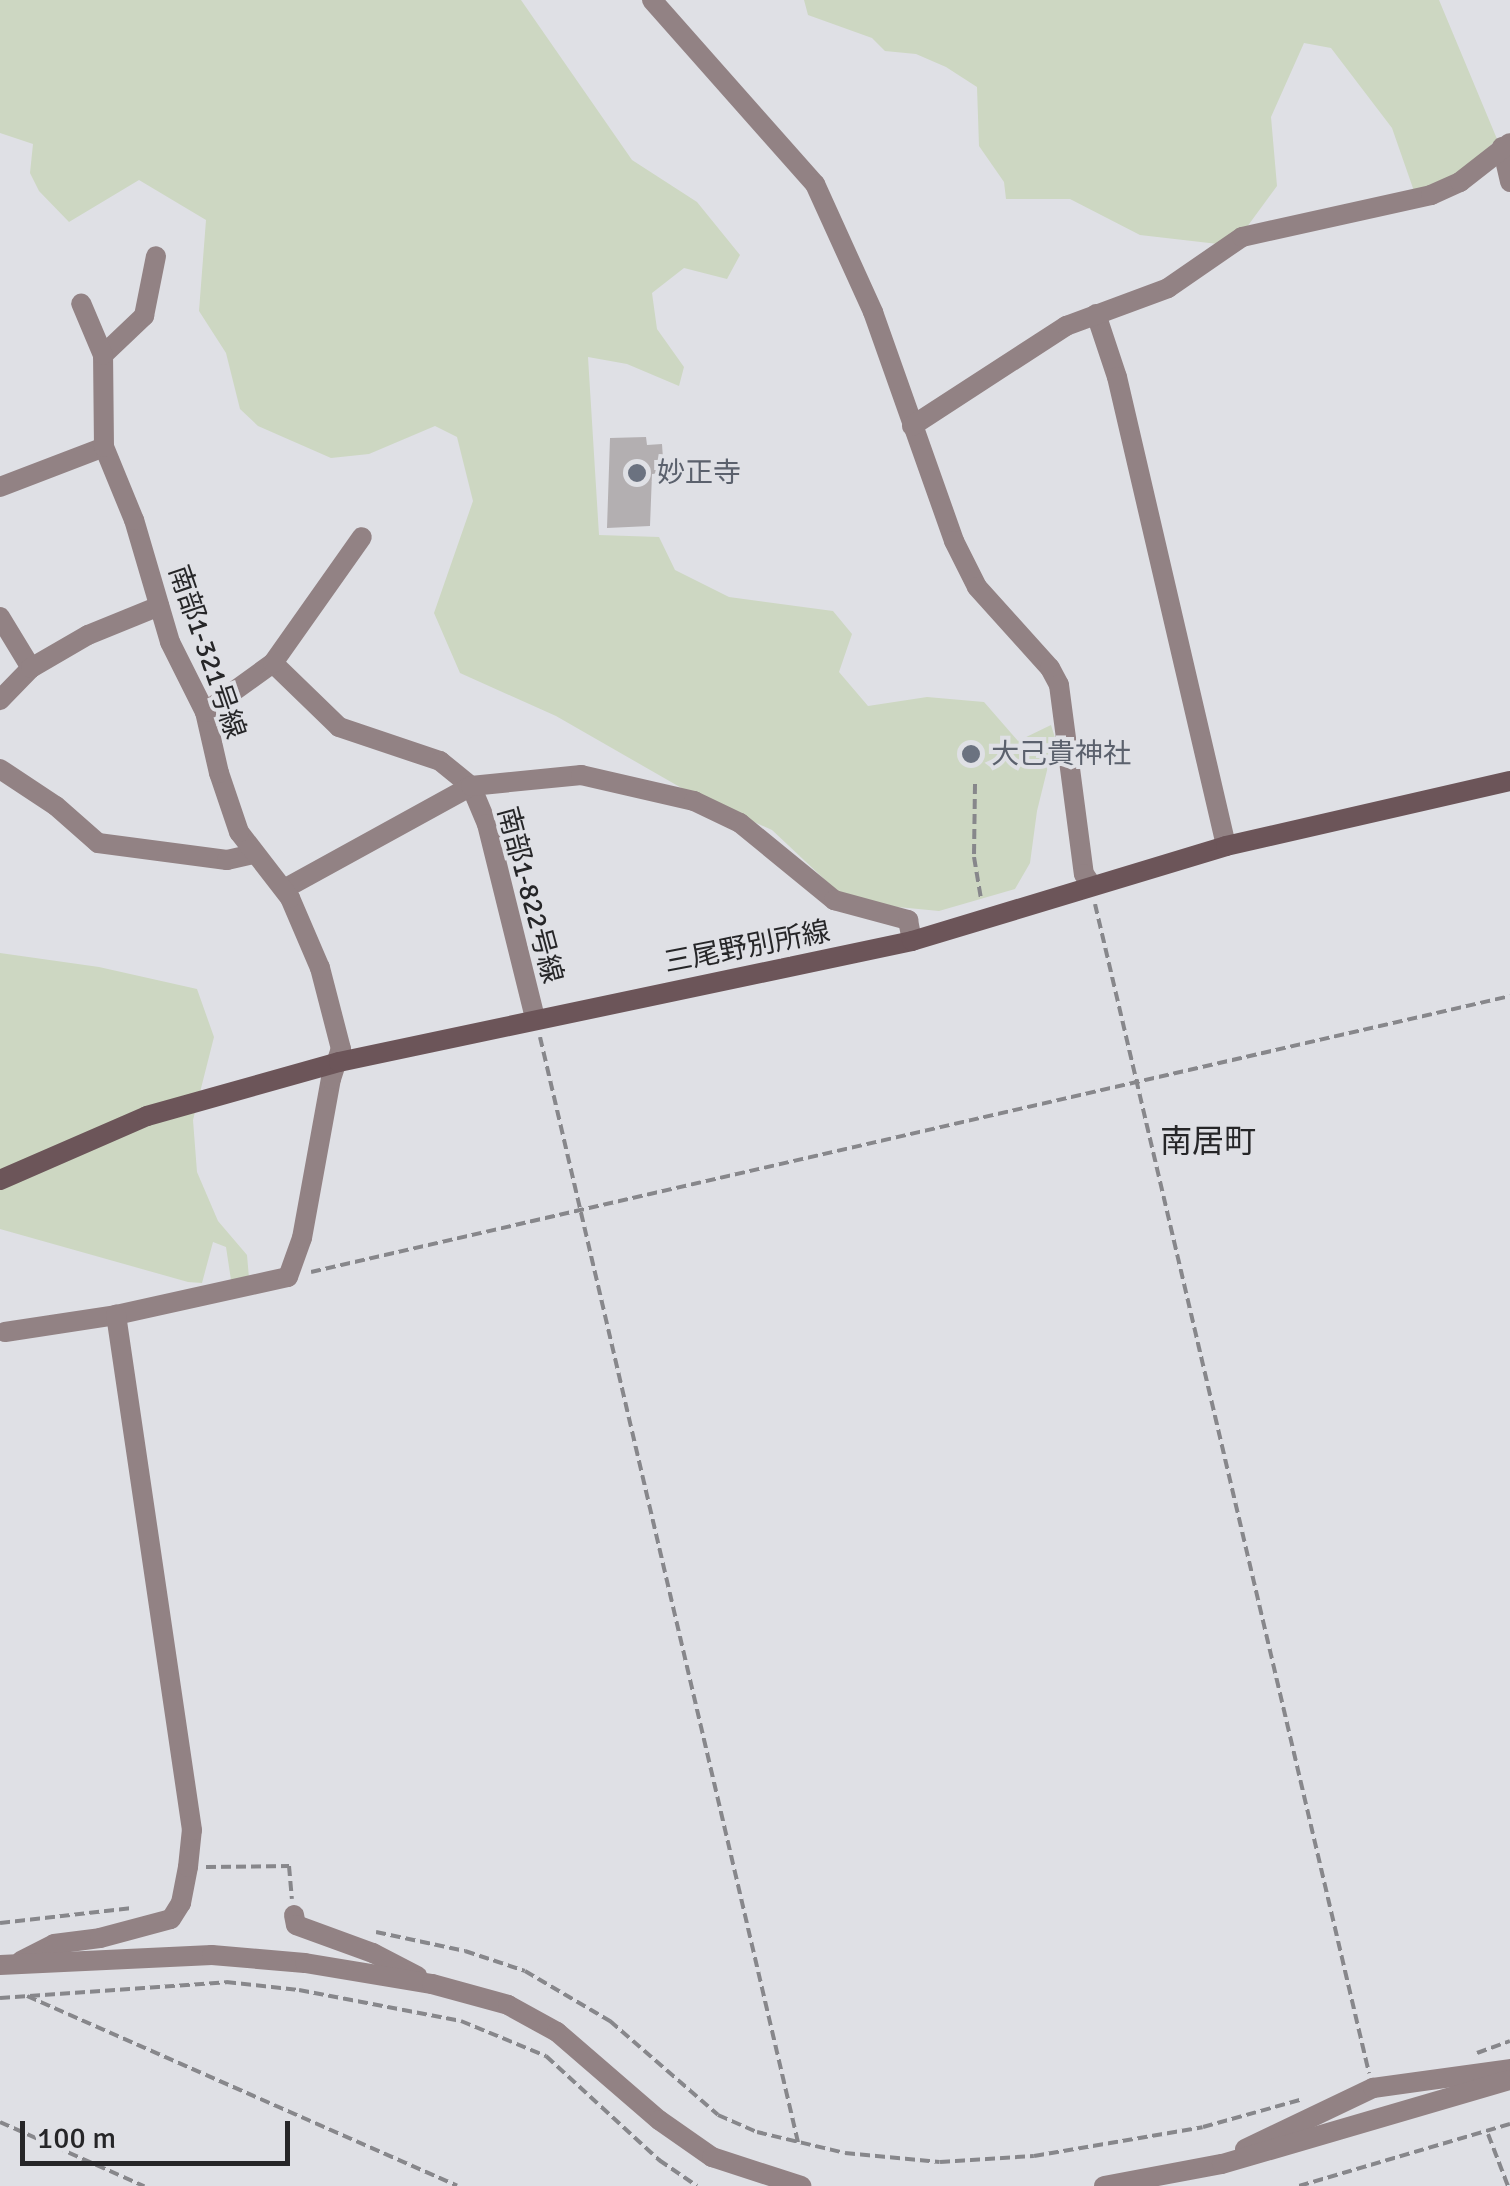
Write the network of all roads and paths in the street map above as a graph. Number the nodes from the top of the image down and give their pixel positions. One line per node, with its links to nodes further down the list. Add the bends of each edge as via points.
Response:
1 (652, 0): 8 (street, via 815,184 873,312)
2 (1506, 145): 3 (street); 6 (street, via 1431,196 1242,237 1168,288)
3 (1510, 182)
4 (156, 256): 7 (street, via 144,316)
5 (81, 303): 7 (street, 南部1-321号線)
6 (1096, 314): 8 (street, via 1066,326); 22 (street, via 1117,377)
7 (102, 355): 9 (street, 南部1-321号線)
8 (912, 426): 24 (street, via 977,587 1058,685 1084,874)
9 (104, 447): 10 (street); 12 (street, 南部1-321号線)
10 (0, 487)
11 (362, 536): 14 (street)
12 (159, 606): 15 (street); 17 (street, 南部1-321号線)
13 (0, 617): 15 (street)
14 (274, 663): 17 (street); 21 (street, via 338,726 440,761)
15 (31, 668): 16 (street)
16 (0, 700)
17 (206, 712): 23 (street, 南部1-321号線, via 218,773 238,832)
18 (0, 770): 23 (street, via 98,843 227,860)
19 (1510, 780): 22 (main road, 三尾野別所線)
20 (975, 784): 26 (path, via 976,884)
21 (472, 786): 25 (street); 27 (street, via 581,775 694,801 764,839 834,900 908,920); 29 (street, 南部1-822号線, via 488,824)
22 (1226, 846): 24 (main road, 三尾野別所線)
23 (253, 854): 25 (street, 南部1-321号線)
24 (1091, 884): 26 (main road, 三尾野別所線); 31 (path)
25 (284, 889): 30 (street, 南部1-321号線, via 320,968)
26 (988, 918): 27 (main road, 三尾野別所線)
27 (912, 941): 29 (main road, 三尾野別所線)
28 (1510, 996): 31 (path)
29 (535, 1018): 30 (main road, 三尾野別所線); 33 (path)
30 (339, 1062): 32 (main road, 三尾野別所線, via 147,1116); 34 (street)
31 (1137, 1082): 33 (path); 50 (path)
32 (0, 1180)
33 (583, 1210): 34 (path); 55 (path)
34 (288, 1277): 35 (street)
35 (116, 1315): 36 (street); 37 (street, via 192,1830)
36 (4, 1332)
37 (188, 1868): 39 (path, via 289,1866); 42 (street, via 171,1919 54,1944)
38 (145, 1907): 40 (path)
39 (294, 1915): 43 (street, via 296,1924 374,1952)
40 (0, 1922)
41 (370, 1931): 55 (path, via 464,1951 537,1977 610,2020 718,2115)
42 (7, 1964): 43 (street, via 212,1955)
43 (432, 1984): 60 (street, via 508,2005 584,2050 659,2120 712,2157)
44 (25, 1995): 45 (path); 58 (path); 59 (path, via 226,1982 462,2022 546,2056 659,2160)
45 (0, 1998)
46 (1510, 2042): 47 (path)
47 (1473, 2054)
48 (1510, 2069): 50 (street)
49 (1510, 2080): 56 (street)
50 (1373, 2088): 56 (street)
51 (1315, 2096): 55 (path, via 1203,2127 982,2161 898,2160)
52 (0, 2122): 57 (path)
53 (1510, 2124): 54 (path)
54 (1488, 2133): 62 (path); 63 (path)
55 (798, 2142)
56 (1222, 2164): 61 (street)
57 (144, 2186)
58 (458, 2186)
59 (698, 2186)
60 (801, 2186)
61 (1104, 2186)
62 (1299, 2186)
63 (1508, 2186)

